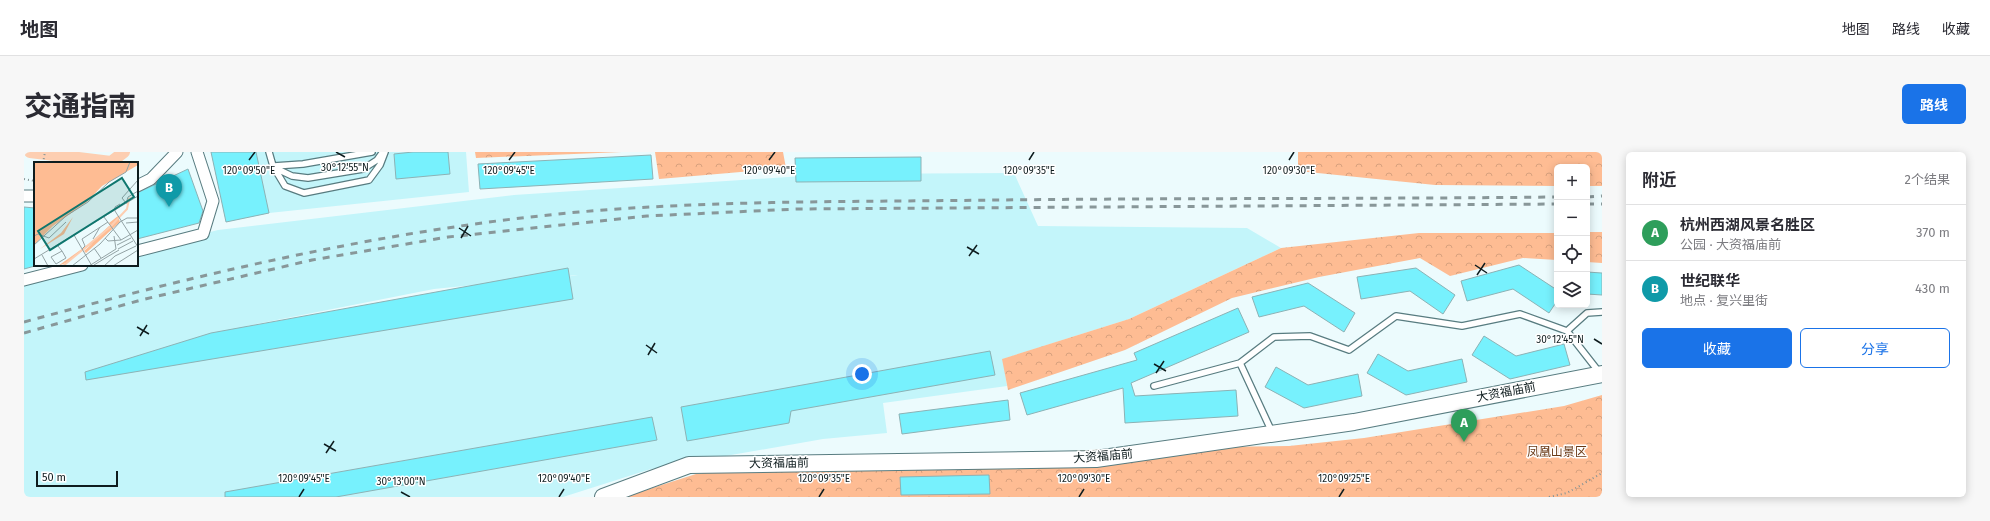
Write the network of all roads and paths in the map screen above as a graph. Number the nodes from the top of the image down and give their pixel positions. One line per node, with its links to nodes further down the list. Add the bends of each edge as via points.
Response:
1 (45, 152): 7 (path)
2 (177, 152): 11 (street, via 151,180)
3 (197, 152): 12 (street, via 213,201 203,234)
4 (269, 152): 8 (lane)
5 (372, 152): 8 (lane, via 303,164)
6 (384, 152): 8 (lane, via 363,169 308,178 292,176); 8 (lane, via 380,165 369,180 304,193 285,186)
7 (43, 162)
8 (273, 166)
9 (24, 179): 10 (path)
10 (34, 181)
11 (138, 186)
12 (138, 251)
13 (78, 266): 14 (street)
14 (24, 280)
15 (1602, 312): 16 (lane, via 1587,313)
16 (1567, 331): 17 (lane, via 1520,314 1462,326 1396,316 1349,350 1310,336 1274,337); 18 (lane)
17 (1240, 363): 19 (lane); 20 (lane)
18 (1601, 375): 20 (street, 大资福庙前, via 1354,422)
19 (1154, 386)
20 (1272, 434): 22 (street, 大资福庙前, via 1096,459 689,465)
21 (1602, 473): 23 (path, via 1567,493)
22 (603, 497)
23 (1550, 497)

